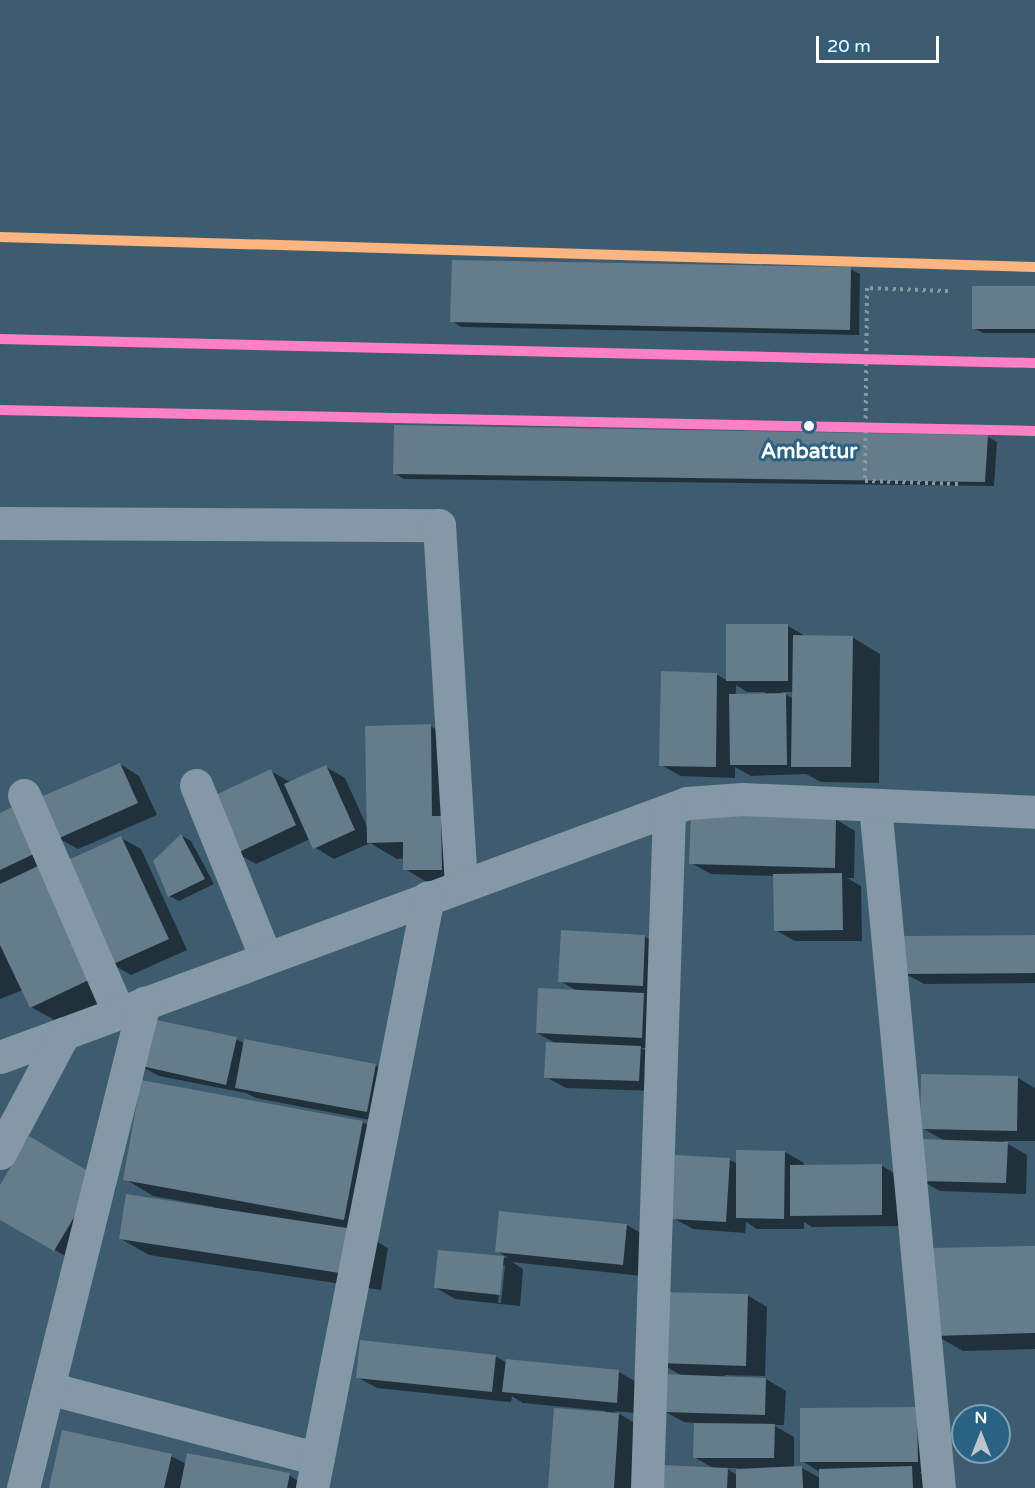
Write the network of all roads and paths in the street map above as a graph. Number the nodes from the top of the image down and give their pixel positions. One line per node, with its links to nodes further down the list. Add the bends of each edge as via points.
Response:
1 (948, 291): 2 (path, via 867,288 865,481)
2 (958, 484)
3 (0, 523): 9 (street, via 439,525)
4 (196, 785): 11 (street)
5 (24, 795): 12 (street)
6 (875, 805): 7 (street, via 742,799 687,804); 8 (street); 20 (street)
7 (669, 811): 9 (street); 19 (street)
8 (1035, 812)
9 (461, 885): 10 (street)
10 (428, 897): 11 (street); 17 (street)
11 (266, 958): 12 (street)
12 (131, 1008): 13 (street); 16 (street)
13 (64, 1033): 14 (street); 15 (street)
14 (0, 1057)
15 (0, 1153)
16 (48, 1388): 17 (street); 18 (street)
17 (315, 1473)
18 (23, 1488)
19 (647, 1488)
20 (939, 1488)

